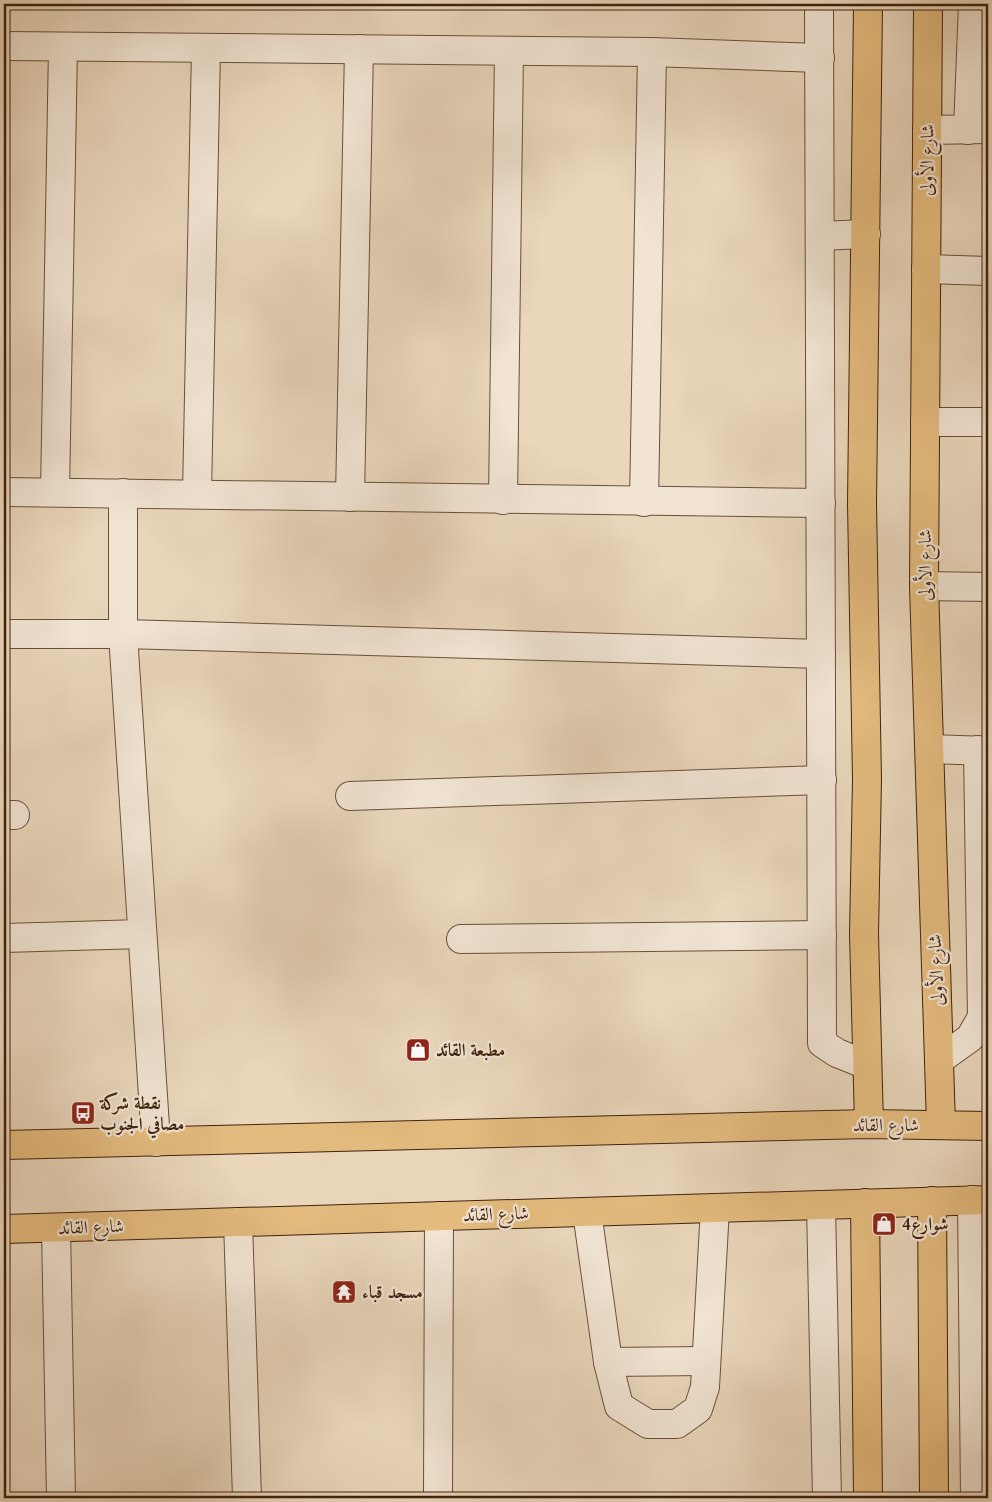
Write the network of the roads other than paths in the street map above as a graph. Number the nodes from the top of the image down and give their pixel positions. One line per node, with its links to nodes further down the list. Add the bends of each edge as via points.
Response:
1 (820, 4): 11 (street)
2 (868, 4): 14 (main road)
3 (928, 4): 13 (main road, شارع الأولى)
4 (973, 4): 12 (street)
5 (4, 46): 6 (street)
6 (64, 47): 7 (street); 21 (street)
7 (206, 48): 8 (street); 23 (street)
8 (359, 49): 9 (street); 24 (street)
9 (509, 51): 10 (street); 25 (street)
10 (652, 52): 11 (street); 26 (street)
11 (820, 58): 15 (street)
12 (978, 129): 13 (street)
13 (927, 130): 16 (main road, شارع الأولى)
14 (866, 234): 15 (street); 42 (main road, via 862,504 867,779 864,934)
15 (820, 236): 27 (street)
16 (926, 270): 17 (street); 18 (main road, شارع الأولى)
17 (988, 271)
18 (925, 422): 19 (street); 28 (main road, شارع الأولى)
19 (988, 422)
20 (4, 492): 21 (street)
21 (55, 492): 22 (street)
22 (123, 493): 23 (street); 31 (street)
23 (197, 494): 24 (street)
24 (350, 497): 25 (street)
25 (503, 500): 26 (street)
26 (644, 502): 27 (street)
27 (821, 504): 32 (street)
28 (924, 586): 29 (street); 33 (main road, شارع الأولى)
29 (988, 587)
30 (4, 634): 31 (street)
31 (122, 634): 32 (street); 37 (street)
32 (821, 654): 35 (street)
33 (930, 749): 34 (street); 41 (main road, شارع الأولى)
34 (983, 751): 41 (street, via 982,1017 970,1038)
35 (822, 780): 36 (street); 38 (street)
36 (350, 796)
37 (142, 934): 39 (street); 46 (street)
38 (822, 935): 40 (street); 42 (street, via 822,1043)
39 (4, 938)
40 (461, 940)
41 (939, 1060): 44 (main road, شارع الأولى)
42 (867, 1065): 43 (main road)
43 (869, 1124): 44 (main road, شارع القائد); 46 (main road, شارع القائد)
44 (941, 1125): 45 (main road, شارع القائد)
45 (988, 1126)
46 (156, 1142): 47 (main road, شارع القائد)
47 (4, 1146)
48 (980, 1200): 49 (main road, شارع القائد); 60 (street)
49 (932, 1201): 50 (main road, شارع القائد); 66 (main road)
50 (865, 1203): 51 (main road, شارع القائد); 65 (main road)
51 (822, 1205): 52 (main road, شارع القائد); 64 (street)
52 (715, 1208): 53 (main road, شارع القائد); 58 (street)
53 (587, 1212): 54 (main road, شارع القائد); 59 (street)
54 (439, 1216): 55 (main road, شارع القائد); 63 (street)
55 (238, 1222): 56 (main road, شارع القائد); 62 (street)
56 (56, 1228): 57 (main road, شارع القائد); 61 (street)
57 (4, 1229)
58 (705, 1361): 59 (street); 59 (street, via 704,1387 698,1409 677,1424 648,1424 619,1406)
59 (608, 1362)
60 (981, 1437): 67 (street)
61 (61, 1498)
62 (247, 1498)
63 (438, 1498)
64 (827, 1498)
65 (868, 1498)
66 (934, 1498)
67 (975, 1498)

